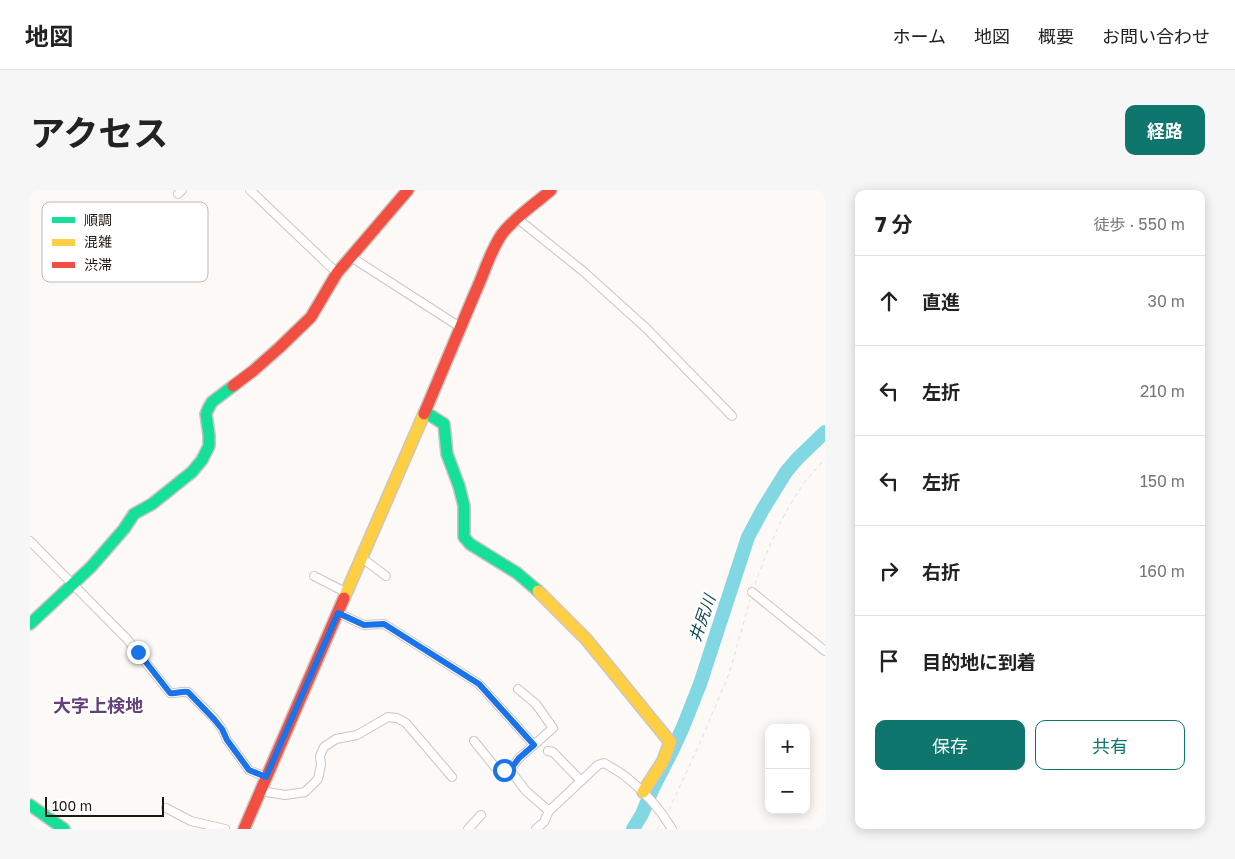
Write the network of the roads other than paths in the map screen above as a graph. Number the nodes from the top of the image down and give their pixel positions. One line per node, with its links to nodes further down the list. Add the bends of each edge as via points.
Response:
1 (250, 190): 6 (street)
2 (408, 190): 5 (street)
3 (552, 190): 4 (street)
4 (518, 218): 7 (street, via 495,247); 9 (street, via 646,328)
5 (351, 256): 6 (street); 7 (street)
6 (338, 273): 14 (street, via 311,317 280,348 212,402 206,414 209,446 192,472 172,490 134,514 112,544)
7 (460, 327): 8 (street)
8 (426, 412): 11 (street); 29 (street, via 444,424 447,454 464,506 464,537 543,595 586,639 670,742)
9 (732, 416)
10 (30, 541): 14 (street)
11 (362, 558): 13 (street); 16 (street)
12 (314, 576): 16 (street)
13 (386, 576)
14 (74, 585): 18 (street); 25 (street, via 127,639 170,693 188,692 222,729 249,770)
15 (752, 592): 19 (street)
16 (347, 593): 17 (street)
17 (338, 613): 22 (street, via 364,625 384,624 479,684); 25 (street)
18 (30, 624)
19 (825, 651)
20 (518, 689): 22 (street, via 536,704 553,728)
21 (474, 741): 24 (street, via 495,767)
22 (534, 745): 24 (street)
23 (548, 751): 27 (street, via 553,752)
24 (510, 770): 32 (street, via 526,791)
25 (266, 777): 28 (street)
26 (452, 777): 28 (street, via 406,723 388,717 357,735 336,739 324,747 318,779 305,792 285,795)
27 (581, 781): 29 (street, via 604,763); 32 (street)
28 (260, 791): 36 (street)
29 (644, 793): 39 (street)
30 (30, 805): 34 (street)
31 (166, 808): 35 (street, via 191,821)
32 (549, 811): 38 (street)
33 (480, 816): 37 (street)
34 (64, 829)
35 (225, 829)
36 (244, 829)
37 (468, 829)
38 (536, 829)
39 (672, 829)

